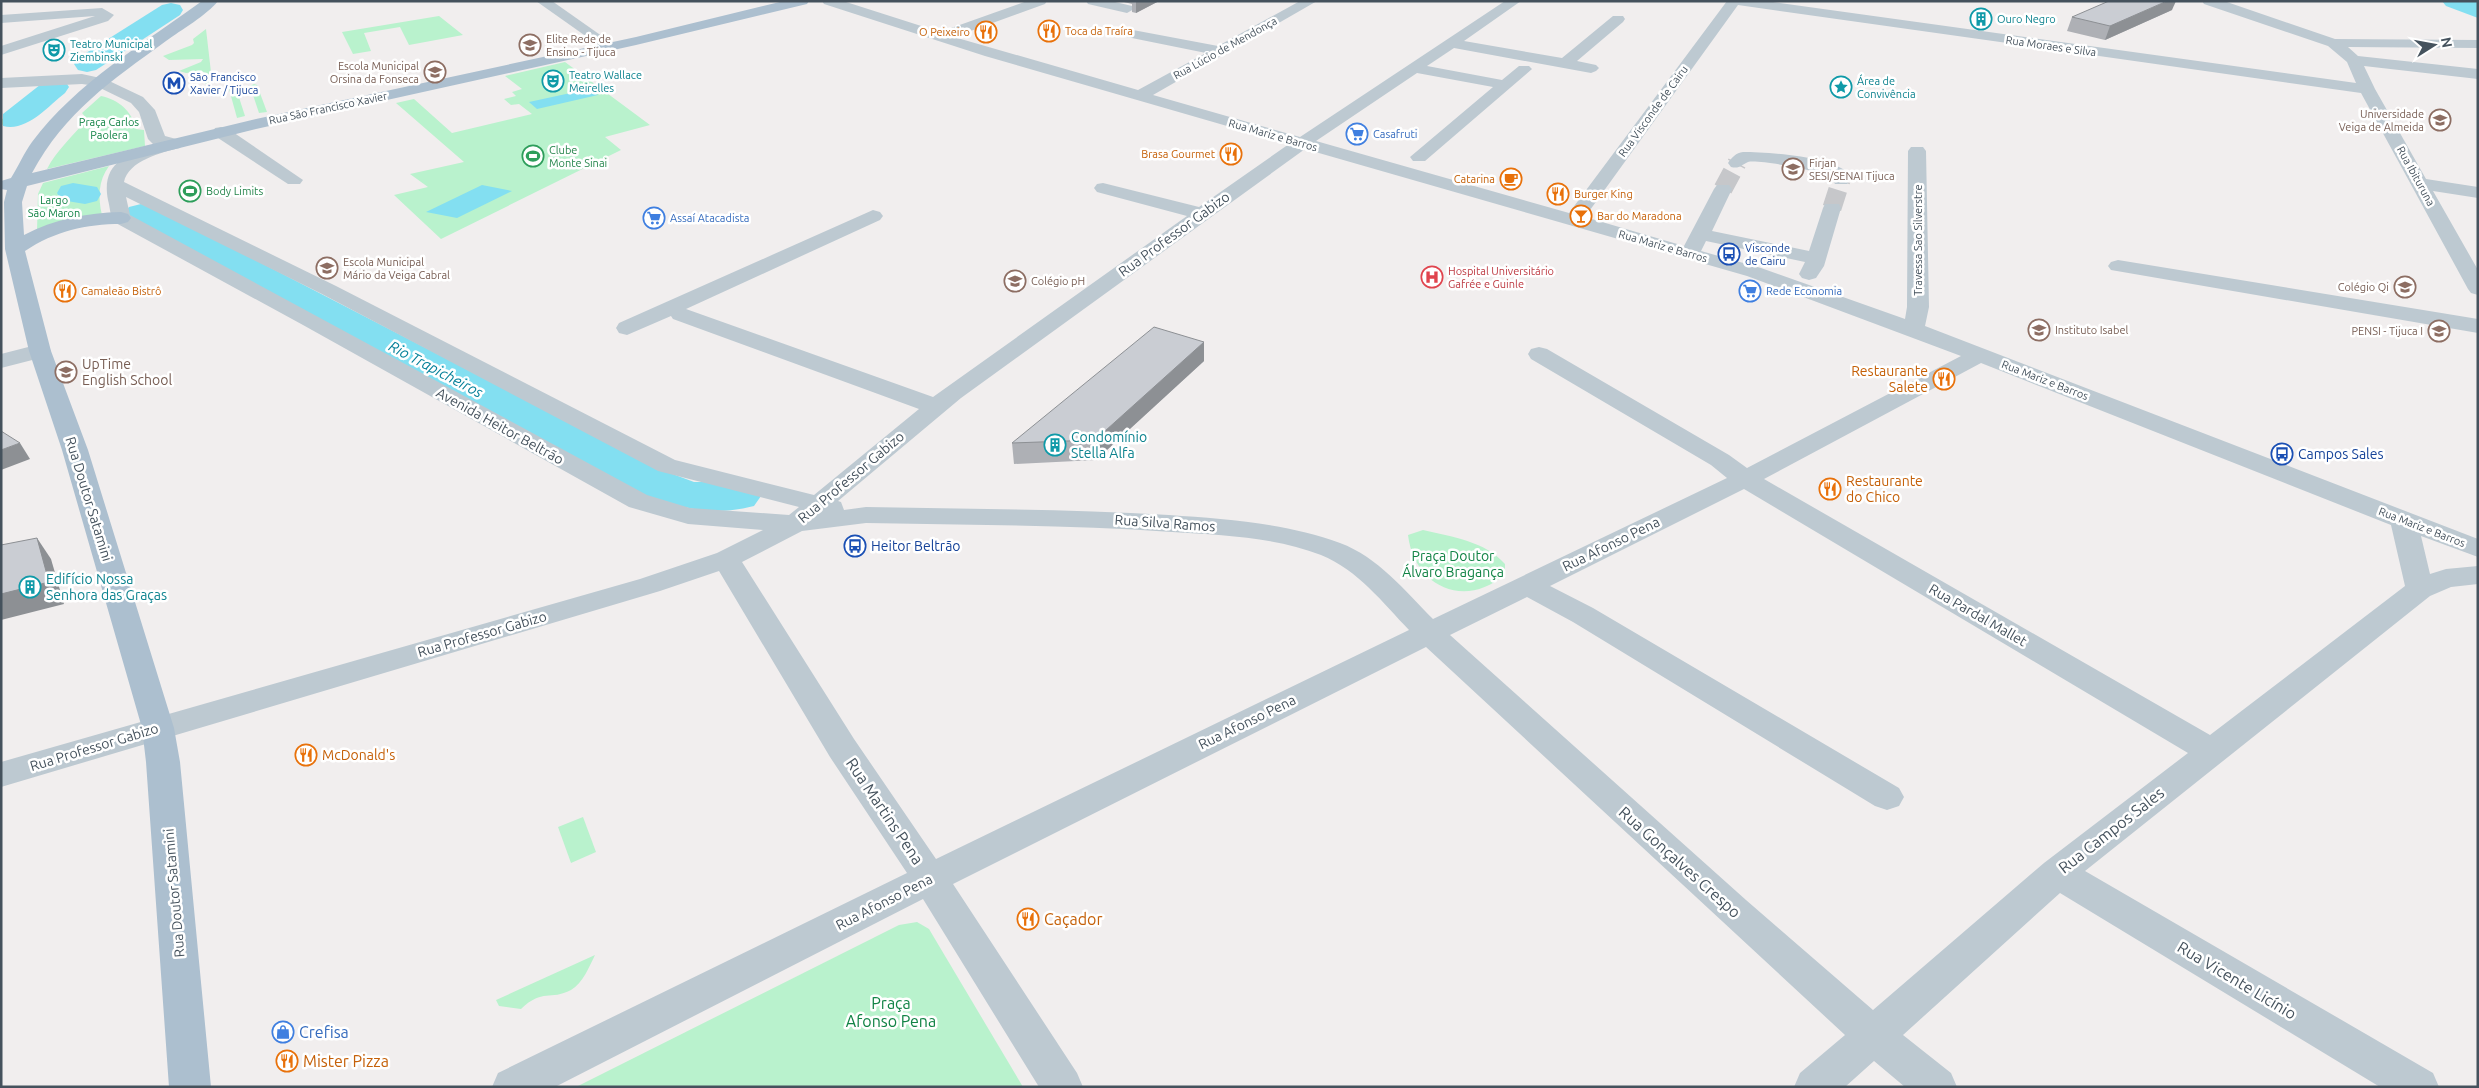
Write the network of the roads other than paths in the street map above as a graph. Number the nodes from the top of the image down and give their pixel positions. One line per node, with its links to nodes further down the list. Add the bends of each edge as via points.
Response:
1 (211, 1): 25 (main road)
2 (543, 1): 20 (street)
3 (802, 1): 20 (main road, Rua São Francisco Xavier)
4 (828, 1): 16 (street, Rua Mariz e Barros)
5 (1040, 1): 16 (street)
6 (1094, 1): 12 (street)
7 (1310, 1): 22 (street, Rua Lúcio de Mendonça)
8 (1514, 1): 17 (street, Rua Professor Gabizo)
9 (1734, 1): 11 (street, Rua Moraes e Silva); 54 (street, Rua Visconde de Cairu)
10 (2209, 1): 18 (street)
11 (1818, 7): 34 (street, Rua Moraes e Silva)
12 (1127, 9)
13 (1, 19): 21 (street, via 106,13 103,18)
14 (1618, 19): 24 (street)
15 (1117, 31): 22 (street)
16 (940, 37): 35 (street, Rua Mariz e Barros)
17 (1451, 43): 24 (street); 26 (street, Rua Professor Gabizo)
18 (2333, 43): 19 (street); 23 (street, Rua Ibituruna)
19 (2478, 44)
20 (609, 46): 36 (main road, Rua São Francisco Xavier)
21 (1, 51)
22 (1220, 51): 35 (street, Rua Lúcio de Mendonça)
23 (2354, 60): 29 (street); 34 (street, Rua Ibituruna)
24 (1566, 63): 27 (street)
25 (120, 67): 30 (street, via 69,75); 31 (main road)
26 (1414, 68): 33 (street); 38 (street, Rua Professor Gabizo)
27 (1591, 68)
28 (1524, 69): 33 (street)
29 (2478, 74)
30 (1, 76)
31 (100, 82): 32 (street, via 82,79); 37 (street, via 137,100 147,110 156,139); 44 (main road, via 63,116)
32 (1, 83)
33 (1505, 85): 40 (street)
34 (2367, 89): 46 (street, Rua Ibituruna)
35 (1139, 96): 38 (street, Rua Mariz e Barros)
36 (221, 132): 37 (main road, Rua São Francisco Xavier); 42 (street)
37 (174, 144): 44 (main road, Rua São Francisco Xavier); 45 (street, via 124,165 116,174)
38 (1303, 144): 51 (street, Rua Professor Gabizo); 54 (street, Rua Mariz e Barros)
39 (1917, 151): 65 (street, Travessa Sao Silverstre, via 1918,307)
40 (1419, 157)
41 (1737, 163): 43 (street, via 1743,157 1750,157 1824,168 1838,171 1843,176)
42 (294, 180)
43 (1842, 180)
44 (10, 184): 56 (main road, Rua Doutor Satamini)
45 (115, 184): 53 (street); 73 (street, via 329,290 667,466 770,490)
46 (2420, 184): 49 (street); 61 (street, Rua Ibituruna)
47 (1103, 188): 51 (street)
48 (1723, 189): 55 (street)
49 (2478, 193)
50 (1832, 208): 58 (street)
51 (1202, 214): 71 (street, Rua Professor Gabizo)
52 (873, 216): 64 (street)
53 (122, 218): 56 (main road, via 87,219 60,225 35,234); 76 (street, Avenida Heitor Beltrão, via 638,501 688,516)
54 (1573, 220): 57 (street, Rua Mariz e Barros)
55 (1699, 234): 57 (street); 58 (street)
56 (14, 249): 66 (main road, Rua Doutor Satamini)
57 (1690, 254): 60 (street, Rua Mariz e Barros)
58 (1816, 258): 60 (street)
59 (2118, 266): 63 (street)
60 (1801, 289): 65 (street, Rua Mariz e Barros)
61 (2478, 289)
62 (681, 314): 71 (street)
63 (2478, 326)
64 (627, 328)
65 (1913, 329): 69 (street, Rua Mariz e Barros)
66 (39, 346): 67 (street); 70 (street); 83 (main road, Rua Doutor Satamini, via 75,450)
67 (1, 350)
68 (1539, 354): 72 (street, Rua Pardal Mallet, via 1720,460)
69 (1980, 355): 72 (street, Rua Afonso Pena); 75 (street, Rua Mariz e Barros)
70 (1, 361)
71 (937, 407): 73 (street, Rua Professor Gabizo)
72 (1745, 479): 80 (street, Rua Afonso Pena); 84 (street, Rua Pardal Mallet)
73 (818, 506): 74 (street, Rua Silva Ramos); 76 (street, Rua Professor Gabizo)
74 (866, 515): 76 (street, Rua Silva Ramos); 82 (street, Rua Silva Ramos, via 1116,520 1220,527 1283,536 1331,549 1353,560 1373,575)
75 (2403, 519): 77 (street, Rua Mariz e Barros); 81 (street)
76 (795, 524): 78 (street, Rua Professor Gabizo)
77 (2478, 549)
78 (727, 559): 83 (street, Rua Professor Gabizo, via 650,585); 88 (street, Rua Martins Pena, via 842,748)
79 (2478, 575): 81 (street, Rua Campos Sales, via 2446,578)
80 (1526, 585): 82 (street, Rua Afonso Pena); 86 (street)
81 (2420, 589): 84 (street, Rua Campos Sales)
82 (1429, 634): 88 (street, Rua Afonso Pena); 89 (street, Rua Gonçalves Crespo)
83 (158, 728): 85 (street, Rua Professor Gabizo); 90 (main road, Rua Doutor Satamini)
84 (2211, 751): 87 (street, Rua Campos Sales)
85 (1, 775)
86 (1887, 797)
87 (2057, 873): 89 (street, Rua Campos Sales); 95 (street, Rua Vicente Licínio)
88 (930, 878): 91 (street, Rua Afonso Pena); 92 (street, Rua Martins Pena)
89 (1874, 1036): 93 (street, Rua Campos Sales); 94 (street, Rua Gonçalves Crespo)
90 (190, 1087)
91 (513, 1087)
92 (1062, 1087)
93 (1815, 1087)
94 (1936, 1087)
95 (2418, 1087)

